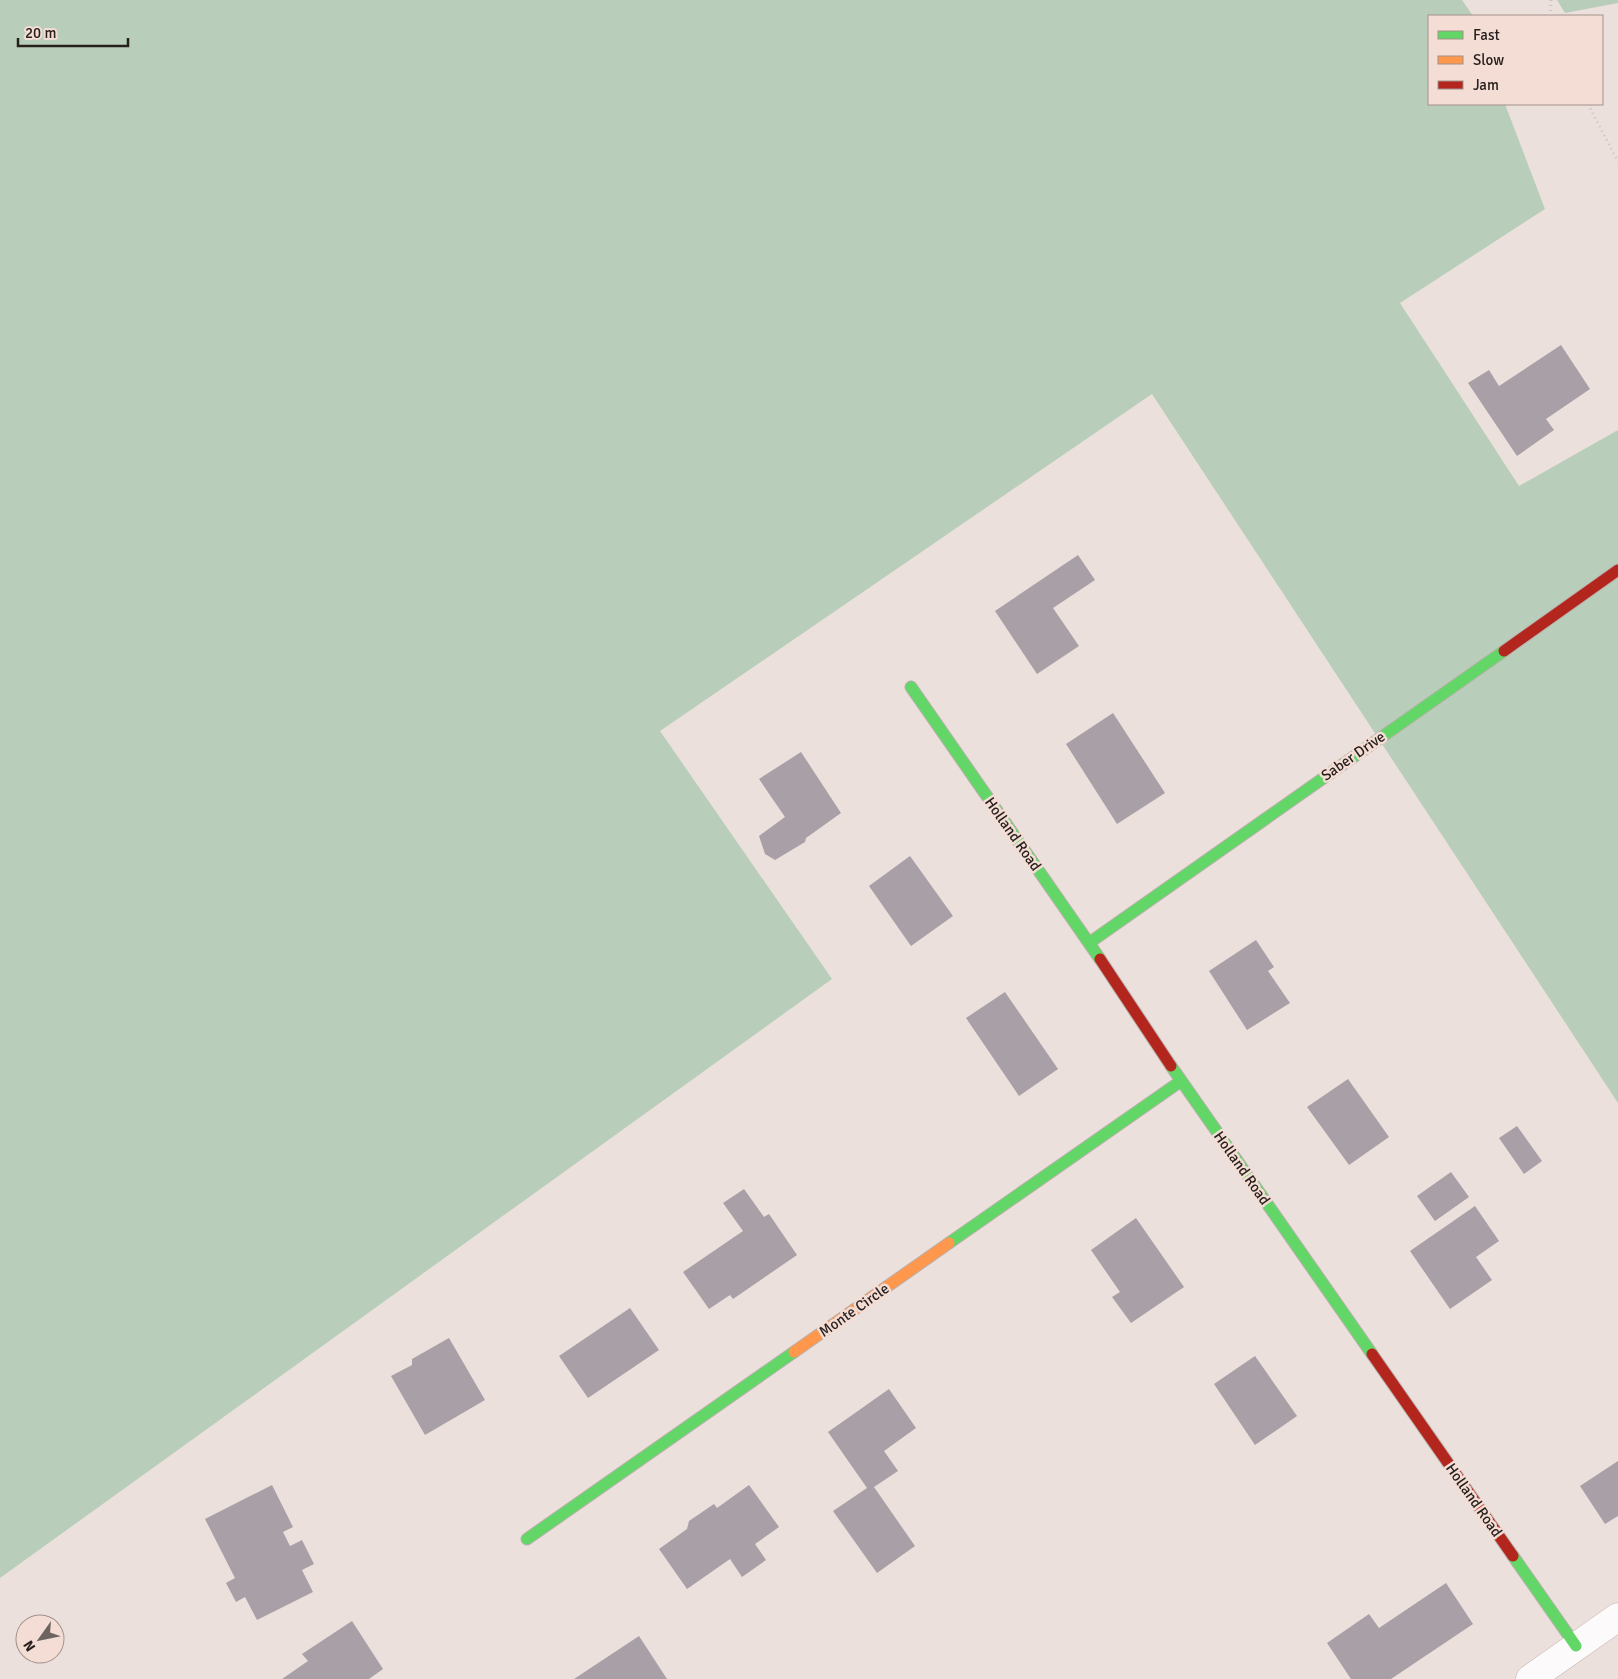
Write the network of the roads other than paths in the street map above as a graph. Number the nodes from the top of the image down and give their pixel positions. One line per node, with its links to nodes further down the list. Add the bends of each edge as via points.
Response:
1 (1618, 570): 3 (street, Saber Drive)
2 (911, 687): 3 (street, Holland Road)
3 (1089, 943): 4 (street, Holland Road)
4 (1181, 1081): 5 (street, Monte Circle); 7 (street, Holland Road)
5 (527, 1539)
6 (1618, 1617): 7 (street)
7 (1576, 1646): 8 (street)
8 (1530, 1679)

